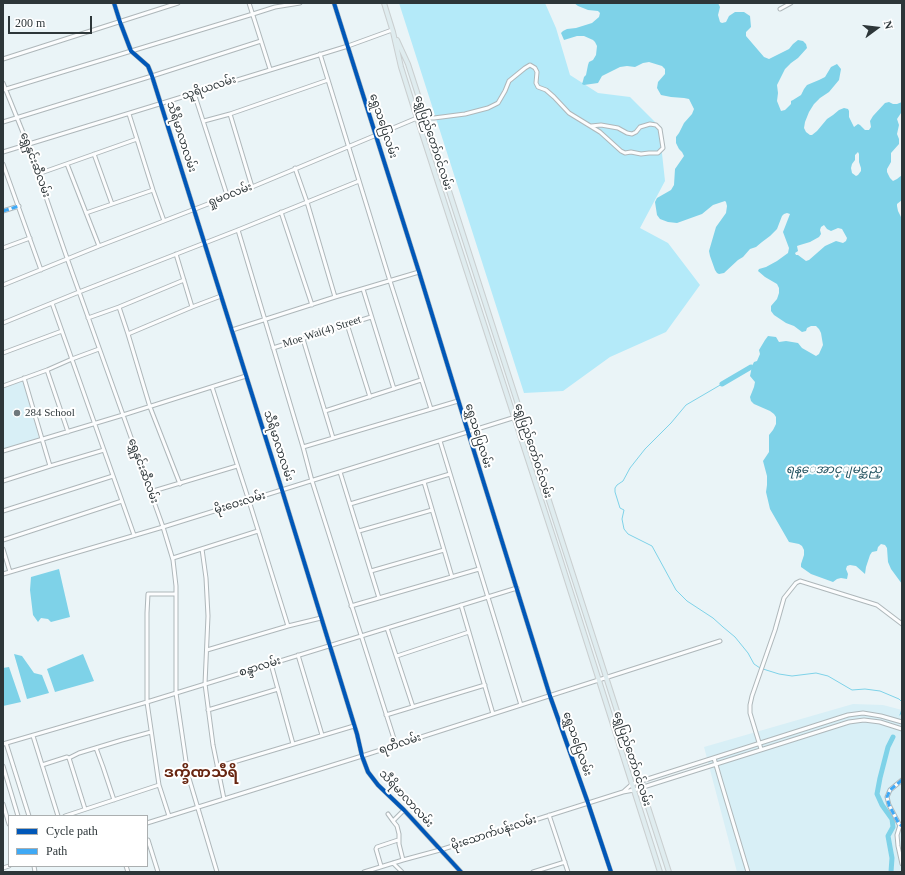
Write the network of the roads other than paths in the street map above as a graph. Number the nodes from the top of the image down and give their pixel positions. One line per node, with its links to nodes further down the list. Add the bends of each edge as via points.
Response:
1 (114, 3): 10 (street, သီရိမာလာလမ်း)
2 (178, 3): 10 (street)
3 (249, 3): 9 (street)
4 (300, 3): 9 (street)
5 (334, 3): 13 (street, ရွှေသပြေလမ်း)
6 (384, 3): 11 (main road, ရွှေပြည်တော်ဝင်လမ်း)
7 (791, 3): 8 (street)
8 (780, 9)
9 (253, 14): 12 (street); 14 (street)
10 (120, 22): 14 (street, သီရိမာလာလမ်း); 16 (street)
11 (393, 31): 13 (street, သူရိယလမ်း); 27 (main road, ရွှေပြည်တော်ဝင်လမ်း); 28 (main road, ရွှေပြည်တော်ဝင်လမ်း, via 408,64)
12 (261, 41): 17 (street); 18 (street)
13 (348, 46): 15 (street, သူရိယလမ်း); 32 (street, ရွှေသပြေလမ်း)
14 (132, 51): 18 (street, သီရိမာလာလမ်း, via 148,66); 21 (street)
15 (320, 54): 17 (street, သူရိယလမ်း); 19 (street)
16 (3, 59)
17 (270, 69): 22 (street, သူရိယလမ်း)
18 (152, 76): 23 (street, သီရိမာလာလမ်း); 26 (street)
19 (328, 80): 25 (street); 35 (street)
20 (3, 83): 21 (street, ရွှေနှင်းဆီလမ်း)
21 (4, 90): 26 (street, ရွှေနှင်းဆီလမ်း)
22 (194, 93): 23 (street, သူရိယလမ်း); 29 (street)
23 (161, 104): 24 (street, သူရိယလမ်း); 51 (street, သီရိမာလာလမ်း)
24 (129, 114): 33 (street); 34 (street, သူရိယလမ်း)
25 (230, 114): 29 (street); 45 (street)
26 (17, 118): 30 (street); 34 (street, ရွှေနှင်းဆီလမ်း)
27 (417, 118): 28 (street, ရှုမဝလမ်း); 32 (street, ရှုမဝလမ်း); 56 (main road, ရွှေပြည်တော်ဝင်လမ်း)
28 (426, 118): 31 (street, ရှုမဝလမ်း, via 488,108 498,103 509,81 530,66 537,72 538,87 546,90 569,113); 55 (main road, ရွှေပြည်တော်ဝင်လမ်း)
29 (204, 121): 47 (street)
30 (3, 122)
31 (591, 126): 31 (street, via 618,128 632,134 640,127 656,125 660,129 663,148 658,153 625,153)
32 (376, 135): 35 (street, ရှုမဝလမ်း); 66 (street, ရွှေသပြေလမ်း)
33 (137, 140): 37 (street); 46 (street)
34 (28, 145): 36 (street, သူရိယလမ်း); 41 (street, ရွှေနှင်းဆီလမ်း)
35 (348, 147): 40 (street, ရှုမဝလမ်း); 44 (street)
36 (3, 152)
37 (94, 154): 39 (street); 49 (street)
38 (3, 164): 42 (street)
39 (67, 164): 41 (street); 54 (street)
40 (295, 168): 45 (street, ရှုမဝလမ်း); 48 (street)
41 (38, 174): 64 (street, ရွှေနှင်းဆီလမ်း)
42 (8, 178): 43 (street); 50 (street)
43 (3, 180)
44 (359, 181): 48 (street); 68 (street)
45 (252, 187): 47 (street, ရှုမဝလမ်း)
46 (153, 190): 49 (street); 57 (street)
47 (227, 196): 51 (street, ရှုမဝလမ်း)
48 (307, 202): 53 (street); 74 (street)
49 (112, 204): 54 (street)
50 (18, 206): 52 (street); 59 (street)
51 (195, 209): 57 (street, ရှုမဝလမ်း); 60 (street, သီရိမာလာလမ်း)
52 (3, 211)
53 (281, 212): 58 (street); 77 (street)
54 (86, 214): 61 (street)
55 (457, 217): 56 (street); 73 (main road, ရွှေပြည်တော်ဝင်လမ်း)
56 (450, 219): 75 (main road, ရွှေပြည်တော်ဝင်လမ်း)
57 (164, 221): 61 (street, ရှုမဝလမ်း)
58 (238, 230): 60 (street); 82 (street)
59 (30, 238): 62 (street); 65 (street)
60 (205, 243): 63 (street); 72 (street, သီရိမာလာလမ်း)
61 (99, 246): 64 (street, ရှုမဝလမ်း)
62 (3, 248)
63 (176, 254): 67 (street); 71 (street)
64 (67, 258): 65 (street, ရှုမဝလမ်း); 71 (street, ရွှေနှင်းဆီလမ်း)
65 (41, 270): 69 (street, ရှုမဝလမ်း)
66 (420, 272): 68 (street); 101 (street, ရွှေသပြေလမ်း)
67 (184, 280): 78 (street); 79 (street)
68 (390, 281): 70 (street); 96 (street)
69 (3, 285)
70 (363, 289): 74 (street); 80 (street)
71 (79, 292): 76 (street); 81 (street, ရွှေနှင်းဆီလမ်း)
72 (221, 296): 79 (street); 85 (street, သီရိမာလာလမ်း)
73 (483, 297): 75 (street); 106 (main road, ရွှေပြည်တော်ဝင်လမ်း)
74 (335, 298): 77 (street)
75 (476, 299): 107 (main road, ရွှေပြည်တော်ဝင်လမ်း)
76 (52, 303): 83 (street); 86 (street)
77 (312, 305): 82 (street)
78 (119, 307): 81 (street); 87 (street)
79 (192, 307): 87 (street)
80 (371, 317): 84 (street, Moe Wai(4) Street); 99 (street)
81 (88, 318): 90 (street, ရွှေနှင်းဆီလမ်း)
82 (264, 319): 85 (street); 89 (street)
83 (3, 323)
84 (347, 324): 88 (street, Moe Wai(4) Street); 100 (street)
85 (232, 330): 94 (street, သီရိမာလာလမ်း)
86 (62, 331): 91 (street); 92 (street)
87 (128, 334): 102 (street)
88 (303, 339): 89 (street, Moe Wai(4) Street); 104 (street)
89 (273, 348): 114 (street)
90 (99, 349): 92 (street); 105 (street, ရွှေနှင်းဆီလမ်း)
91 (3, 354)
92 (72, 359): 93 (street); 108 (street)
93 (47, 370): 95 (street); 109 (street)
94 (246, 376): 98 (street); 126 (street, သီရိမာလာလမ်း)
95 (24, 378): 97 (street); 112 (street)
96 (421, 380): 99 (street); 103 (street)
97 (3, 386)
98 (212, 387): 102 (street); 118 (street)
99 (394, 389): 100 (street)
100 (370, 396): 104 (street)
101 (458, 401): 103 (street); 110 (street, ရွှေသပြေလမ်း)
102 (150, 407): 105 (street); 125 (street)
103 (431, 409): 111 (street)
104 (325, 411): 111 (street)
105 (123, 415): 108 (street); 127 (street, ရွှေနှင်းဆီလမ်း)
106 (522, 415): 107 (street, မိုးဝေးလမ်း); 165 (main road, ရွှေပြည်တော်ဝင်လမ်း)
107 (514, 418): 110 (street, မိုးဝေးလမ်း); 166 (main road, ရွှေပြည်တော်ဝင်လမ်း)
108 (95, 424): 109 (street); 115 (street)
109 (68, 432): 112 (street)
110 (468, 432): 113 (street, မိုးဝေးလမ်း); 147 (street, ရွှေသပြေလမ်း)
111 (333, 438): 114 (street)
112 (41, 439): 116 (street); 117 (street)
113 (440, 441): 119 (street, မိုးဝေးလမ်း); 120 (street)
114 (303, 447): 123 (street)
115 (104, 450): 117 (street); 121 (street)
116 (3, 451)
117 (50, 466): 122 (street)
118 (237, 466): 125 (street); 129 (street)
119 (340, 472): 123 (street, မိုးဝေးလမ်း); 130 (street)
120 (450, 474): 124 (street); 142 (street)
121 (113, 476): 128 (street); 132 (street)
122 (3, 481)
123 (312, 481): 126 (street, မိုးဝေးလမ်း); 152 (street)
124 (424, 482): 130 (street); 131 (street)
125 (180, 484): 127 (street)
126 (282, 490): 129 (street, မိုးဝေးလမ်း); 153 (street, သီရိမာလာလမ်း)
127 (150, 492): 133 (street, ရွှေနှင်းဆီလမ်း)
128 (122, 501): 136 (street); 137 (street)
129 (249, 501): 133 (street, မိုးဝေးလမ်း); 135 (street)
130 (350, 504): 134 (street)
131 (432, 510): 134 (street); 140 (street)
132 (3, 511)
133 (163, 527): 136 (street, မိုးဝေးလမ်း); 141 (street, ရွှေနှင်းဆီလမ်း)
134 (358, 531): 143 (street)
135 (258, 532): 139 (street); 155 (street)
136 (134, 535): 144 (street, မိုးဝေးလမ်း)
137 (3, 540)
138 (3, 549): 144 (street)
139 (202, 549): 141 (street); 161 (street, via 208,616)
140 (444, 550): 143 (street); 146 (street)
141 (173, 558): 148 (street, ရွှေနှင်းဆီလမ်း)
142 (479, 569): 146 (street); 149 (street)
143 (371, 571): 150 (street)
144 (10, 572): 145 (street, မိုးဝေးလမ်း)
145 (3, 574)
146 (452, 577): 150 (street)
147 (517, 588): 149 (street, စန္ဒာလမ်း); 171 (street, ရွှေသပြေလမ်း)
148 (176, 594): 170 (street, ရွှေနှင်းဆီလမ်း); 172 (street, via 148,594)
149 (488, 597): 151 (street, စန္ဒာလမ်း); 173 (street)
150 (379, 598): 152 (street)
151 (461, 605): 156 (street, စန္ဒာလမ်း); 157 (street)
152 (351, 606): 158 (street)
153 (321, 618): 155 (street); 160 (street, သီရိမာလာလမ်း)
154 (902, 624): 184 (street, via 877,605 800,581 793,585 784,598 750,705 750,714)
155 (288, 626): 161 (street)
156 (387, 628): 158 (street, စန္ဒာလမ်း); 163 (street)
157 (469, 632): 163 (street); 168 (street)
158 (361, 636): 160 (street, စန္ဒာလမ်း); 177 (street)
159 (720, 642): 165 (street, ရတီလမ်း)
160 (329, 646): 162 (street, စန္ဒာလမ်း); 179 (street, သီရိမာလာလမ်း)
161 (207, 650): 167 (street)
162 (298, 655): 164 (street, စန္ဒာလမ်း); 183 (street)
163 (397, 656): 174 (street)
164 (271, 664): 167 (street, စန္ဒာလမ်း); 169 (street)
165 (606, 678): 166 (street, ရတီလမ်း); 198 (main road, ရွှေပြည်တော်ဝင်လမ်း)
166 (598, 680): 171 (street, ရတီလမ်း); 199 (main road, ရွှေပြည်တော်ဝင်လမ်း)
167 (205, 684): 170 (street, စန္ဒာလမ်း); 175 (street)
168 (485, 684): 174 (street); 176 (street)
169 (278, 689): 175 (street); 186 (street)
170 (176, 693): 172 (street, စန္ဒာလမ်း); 208 (street, ရွှေနှင်းဆီလမ်း, via 188,775)
171 (550, 696): 173 (street, ရတီလမ်း); 206 (street, ရွှေသပြေလမ်း)
172 (147, 702): 181 (street); 182 (street, စန္ဒာလမ်း)
173 (521, 705): 176 (street, ရတီလမ်း)
174 (413, 707): 177 (street)
175 (208, 710): 196 (street)
176 (494, 714): 187 (street, ရတီလမ်း)
177 (386, 715): 187 (street)
178 (902, 722): 184 (street, via 875,715 848,715)
179 (354, 726): 183 (street); 190 (street, သီရိမာလာလမ်း)
180 (902, 729): 189 (street, မိုးသောက်ပန်းလမ်း, via 880,722 849,722)
181 (151, 732): 188 (street); 200 (street)
182 (33, 736): 185 (street, စန္ဒာလမ်း); 194 (street)
183 (322, 736): 186 (street)
184 (760, 743): 189 (street); 192 (street)
185 (5, 744): 213 (street)
186 (293, 744): 196 (street)
187 (396, 745): 190 (street, ရတီလမ်း)
188 (96, 748): 191 (street); 205 (street)
189 (761, 749): 193 (street, မိုးသောက်ပန်းလမ်း)
190 (362, 756): 204 (street, ရတီလမ်း); 210 (street, သီရိမာလာလမ်း, via 368,772 378,785)
191 (69, 758): 194 (street); 209 (street)
192 (714, 758): 193 (street); 198 (street)
193 (716, 764): 201 (street, မိုးသောက်ပန်းလမ်း); 240 (street)
194 (42, 765): 214 (street)
195 (3, 766): 212 (street)
196 (217, 767): 204 (street)
197 (902, 780): 221 (street, via 890,790 887,797)
198 (640, 782): 199 (street); 201 (main road, ရွှေပြည်တော်ဝင်လမ်း)
199 (632, 784): 202 (main road, ရွှေပြည်တော်ဝင်လမ်း); 203 (street)
200 (159, 785): 205 (street); 217 (street)
201 (641, 788): 202 (street, မိုးသောက်ပန်းလမ်း); 239 (main road, ရွှေပြည်တော်ဝင်လမ်း)
202 (634, 790): 203 (street, မိုးသောက်ပန်းလမ်း); 238 (main road, ရွှေပြည်တော်ဝင်လမ်း)
203 (623, 792): 206 (street, မိုးသောက်ပန်းလမ်း)
204 (224, 799): 208 (street, ရတီလမ်း)
205 (114, 800): 209 (street)
206 (588, 803): 216 (street, မိုးသောက်ပန်းလမ်း); 237 (street, ရွှေသပြေလမ်း)
207 (3, 804): 218 (street)
208 (197, 807): 217 (street, ရတီလမ်း); 231 (street, ရွှေနှင်းဆီလမ်း)
209 (85, 809): 215 (street)
210 (404, 810): 219 (street); 224 (street, သီရိမာလာလမ်း)
211 (388, 814): 219 (street)
212 (18, 815)
213 (30, 815)
214 (58, 815)
215 (68, 815)
216 (549, 815): 224 (street, မိုးသောက်ပန်းလမ်း); 227 (street)
217 (169, 816): 220 (street, ရတီလမ်း)
218 (8, 821)
219 (393, 821): 223 (street, via 399,834)
220 (148, 823)
221 (901, 825): 228 (street, via 897,835)
222 (148, 840): 230 (street)
223 (398, 840): 225 (street); 229 (street, via 377,847)
224 (440, 850): 225 (street, မိုးသောက်ပန်းလမ်း); 234 (street, သီရိမာလာလမ်း)
225 (403, 860): 226 (street, မိုးသောက်ပန်းလမ်း)
226 (393, 862): 229 (street, မိုးသောက်ပန်းလမ်း); 233 (street)
227 (565, 862): 235 (street); 236 (street)
228 (902, 864)
229 (381, 866): 232 (street, မိုးသောက်ပန်းလမ်း)
230 (158, 872)
231 (217, 872)
232 (364, 872)
233 (402, 872)
234 (461, 872)
235 (533, 872)
236 (568, 872)
237 (611, 872)
238 (660, 872)
239 (669, 872)
240 (748, 872)

